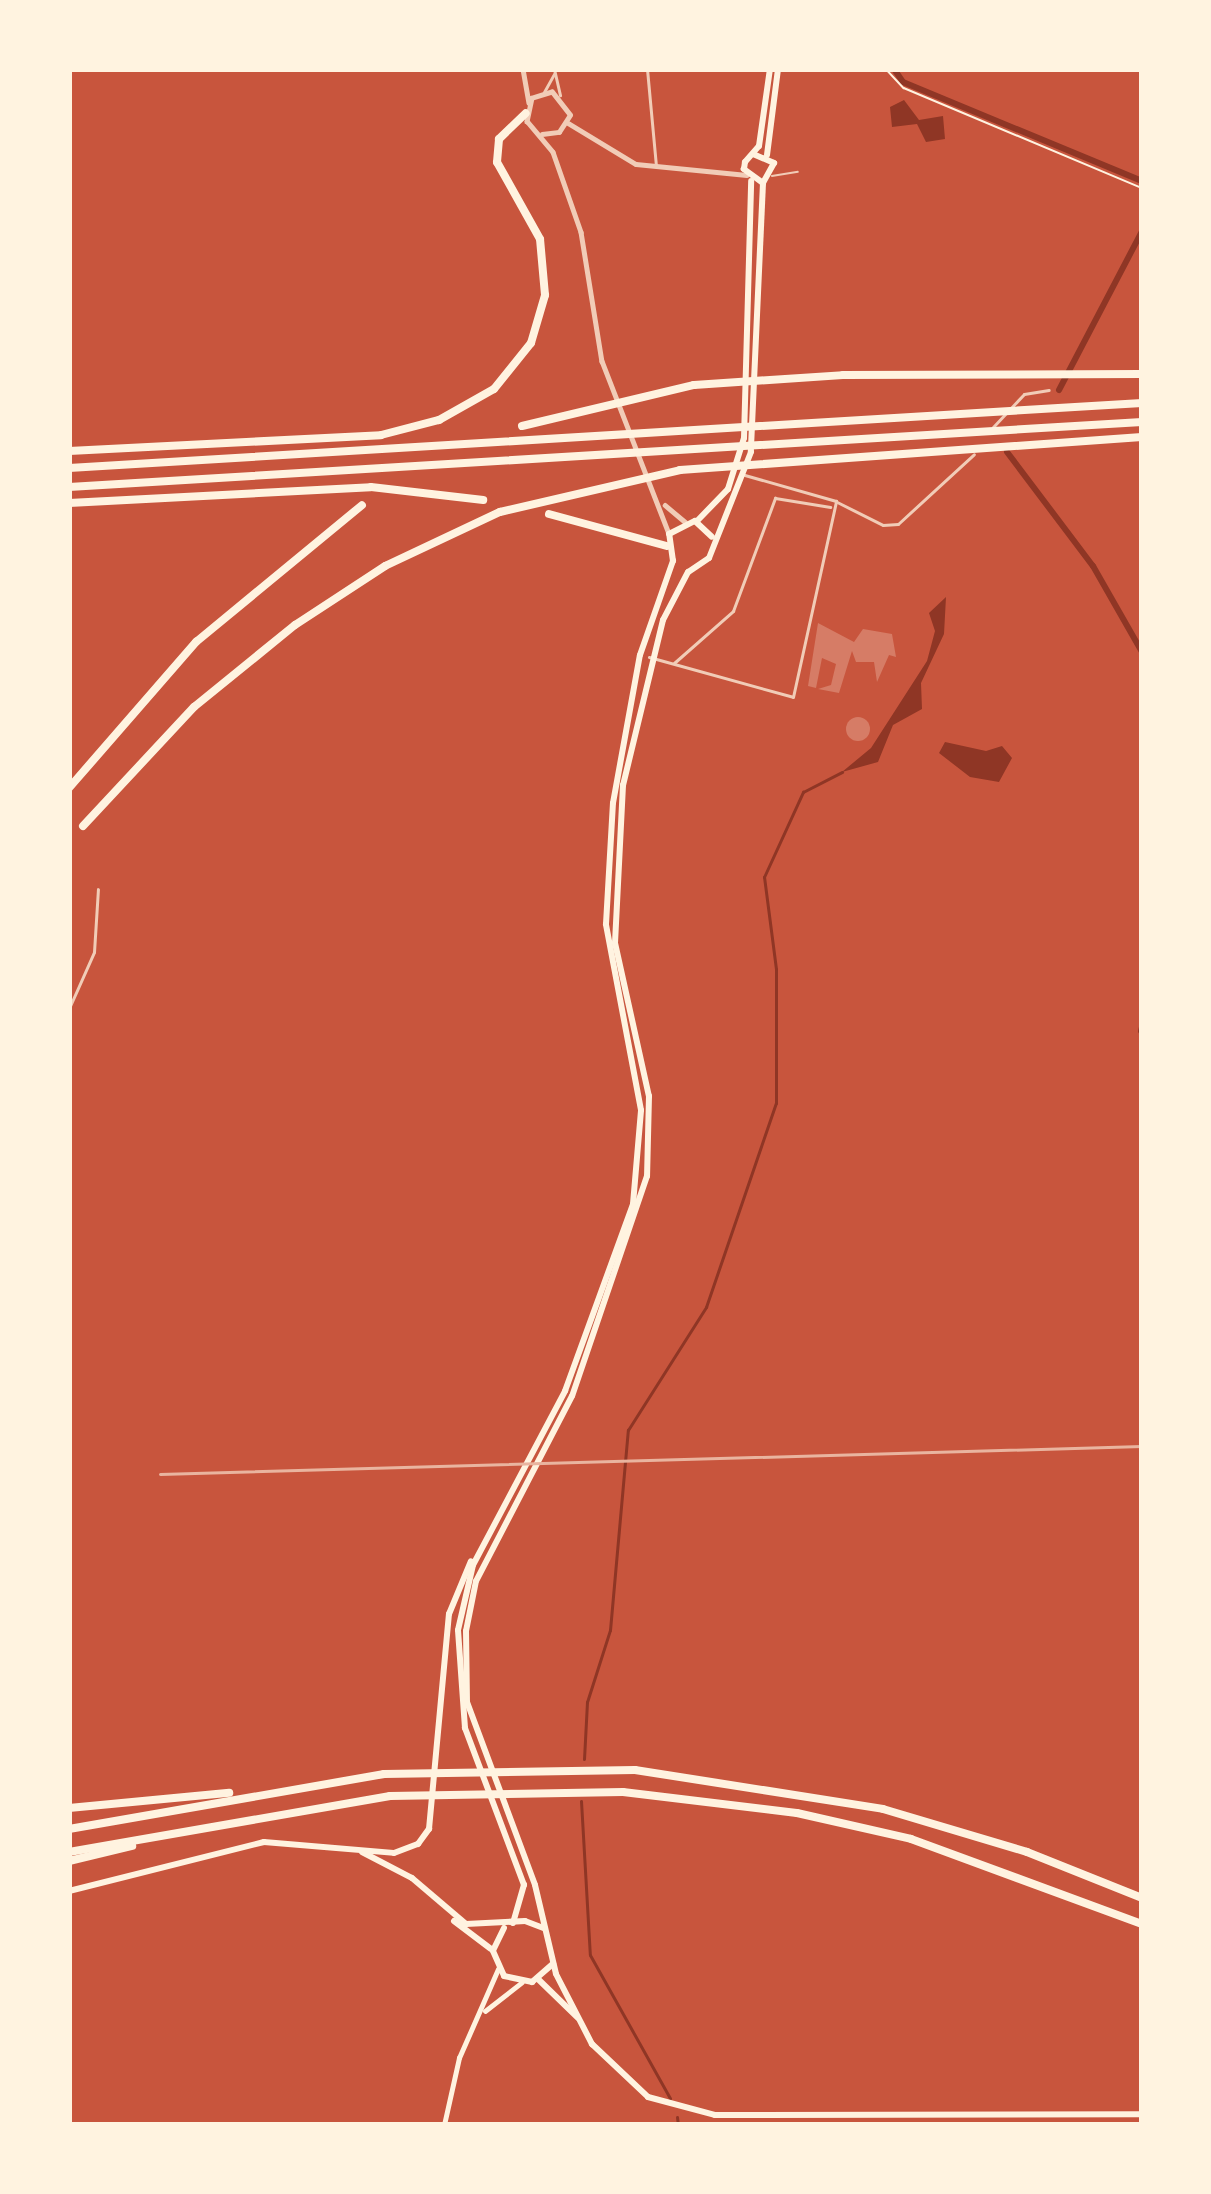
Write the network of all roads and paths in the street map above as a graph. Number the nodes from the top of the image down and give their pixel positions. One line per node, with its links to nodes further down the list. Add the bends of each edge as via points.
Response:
1 (523, 69): 6 (street); 8 (street)
2 (646, 69): 18 (street)
3 (774, 69): 14 (main road); 15 (main road)
4 (886, 69): 25 (path, via 904,88)
5 (555, 71): 6 (street); 7 (street)
6 (542, 92): 7 (street); 8 (street)
7 (560, 95): 10 (street)
8 (529, 102): 9 (street)
9 (526, 113): 11 (street); 32 (highway, via 505,128 497,162 540,239 545,296 531,343 494,388 440,420 381,435)
10 (568, 123): 12 (street); 18 (street)
11 (542, 134): 12 (street); 13 (street)
12 (553, 135): 13 (street)
13 (553, 152): 40 (street, via 591,268 610,386)
14 (753, 154): 15 (main road); 16 (main road)
15 (767, 155): 17 (main road)
16 (745, 162): 19 (street); 23 (main road)
17 (774, 163): 21 (lane); 22 (main road)
18 (656, 167): 19 (street)
19 (724, 169): 23 (street)
20 (798, 172): 21 (lane)
21 (785, 173): 22 (lane)
22 (772, 176): 24 (main road)
23 (749, 178): 24 (main road); 45 (main road, via 745,438 728,489)
24 (764, 182): 33 (main road)
25 (1142, 188)
26 (1142, 374): 30 (highway, via 822,376 694,386)
27 (1049, 390): 39 (street, via 1024,394 972,458 898,524)
28 (1142, 404): 34 (highway)
29 (1142, 422): 37 (highway)
30 (522, 426)
31 (1142, 437): 55 (highway, via 718,466 600,484 461,528 334,598 194,707)
32 (69, 451)
33 (751, 452): 35 (street); 36 (main road)
34 (69, 468)
35 (764, 474): 36 (street); 39 (street)
36 (744, 476): 48 (main road)
37 (69, 487)
38 (483, 500): 41 (highway, via 371,487)
39 (836, 501): 43 (street)
40 (661, 502): 46 (street); 47 (street)
41 (69, 503)
42 (362, 505): 54 (highway, via 196,641)
43 (834, 508): 53 (street, via 775,498 734,611); 53 (street, via 793,697)
44 (549, 514): 49 (highway)
45 (695, 521): 46 (main road); 48 (main road)
46 (685, 522): 47 (main road)
47 (669, 534): 49 (main road)
48 (712, 537): 51 (main road, via 709,558)
49 (667, 545): 50 (main road)
50 (673, 560): 51 (main road); 58 (main road, via 626,714 606,906 610,966 639,1089 637,1184 565,1391)
51 (692, 568): 52 (main road)
52 (649, 657): 53 (street); 69 (main road, via 628,752 614,905 616,953 649,1096 647,1176 579,1378 492,1541 466,1631 472,1724)
53 (673, 665)
54 (69, 788)
55 (83, 826)
56 (98, 889): 57 (street, via 94,952 70,1006)
57 (69, 1035)
58 (485, 1537): 62 (main road, via 449,1614 427,1834 407,1852); 67 (main road, via 461,1608 457,1682 473,1754 524,1885)
59 (337, 1780): 60 (highway); 61 (highway); 66 (highway, via 584,1768 768,1786 980,1836)
60 (69, 1808)
61 (69, 1829)
62 (349, 1846): 64 (main road, via 264,1842); 65 (main road, via 397,1868)
63 (69, 1857): 68 (highway, via 390,1796 565,1789 778,1810 967,1856)
64 (69, 1891)
65 (431, 1896): 67 (main road, via 466,1924); 70 (main road)
66 (1142, 1898)
67 (510, 1924): 69 (main road); 70 (main road)
68 (1142, 1924)
69 (546, 1930): 71 (main road)
70 (493, 1951): 72 (main road)
71 (554, 1963): 73 (main road); 75 (main road)
72 (498, 1969): 74 (main road); 76 (main road)
73 (539, 1980): 74 (main road); 75 (main road)
74 (520, 1983): 76 (main road)
75 (581, 2021): 77 (main road, via 592,2044 636,2088 685,2113)
76 (475, 2025): 78 (main road, via 455,2069)
77 (1142, 2114)
78 (444, 2125)

